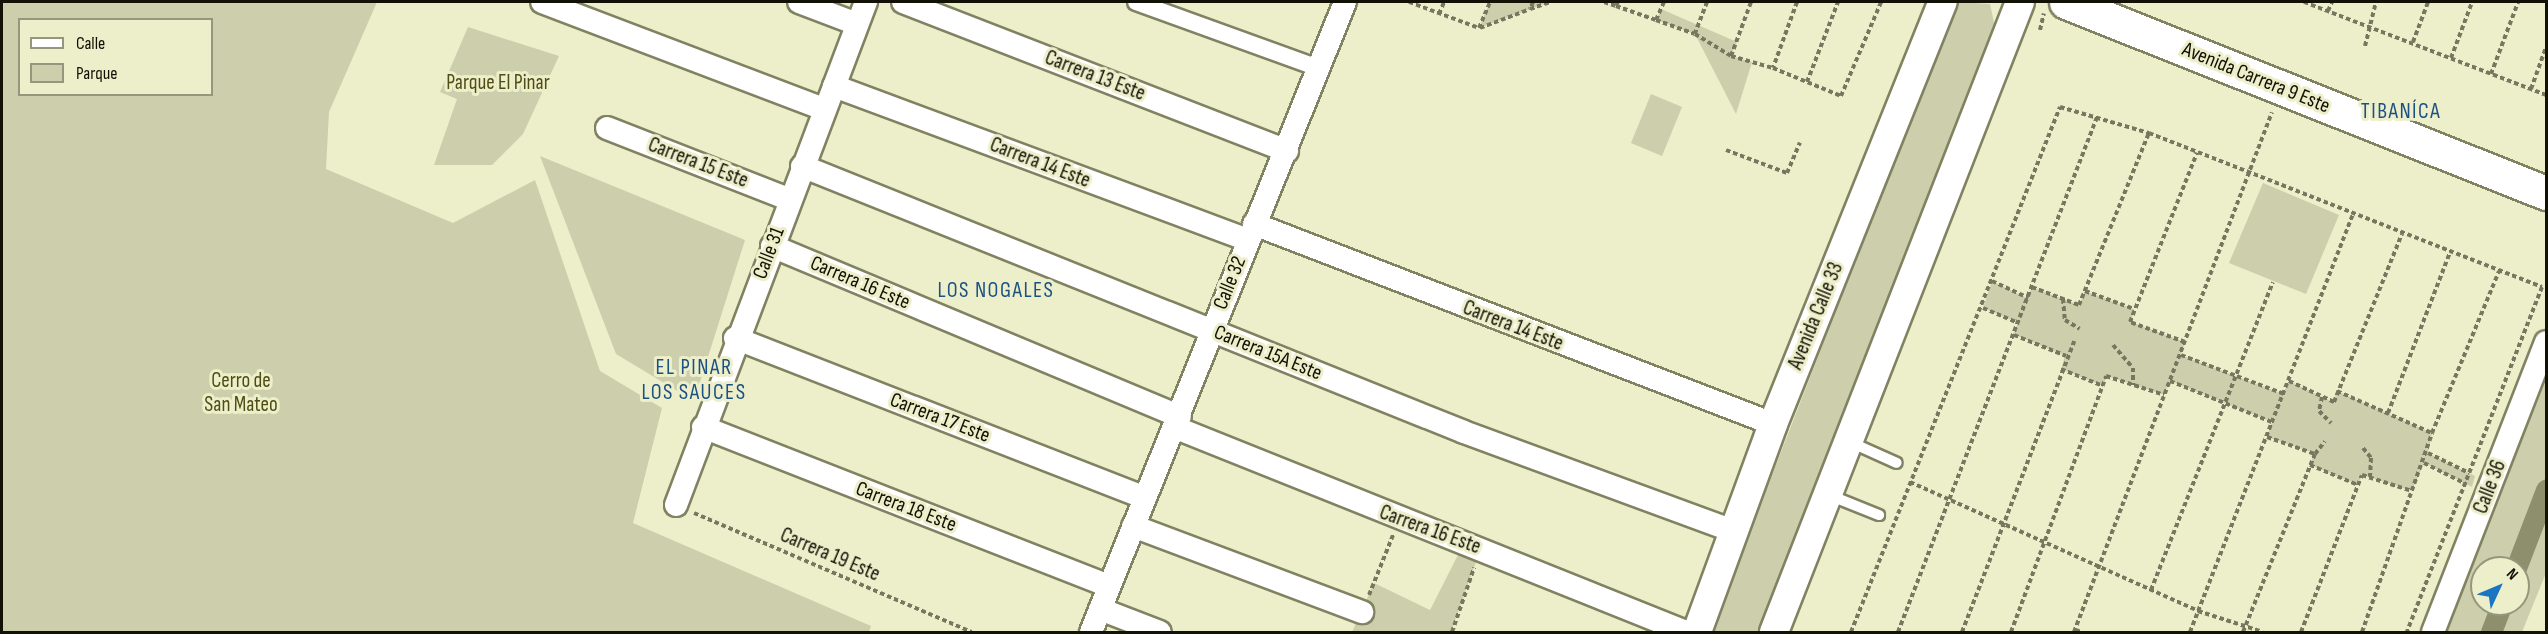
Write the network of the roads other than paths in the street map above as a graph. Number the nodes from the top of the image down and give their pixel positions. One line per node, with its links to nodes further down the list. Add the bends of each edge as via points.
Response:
1 (542, 2): 13 (street)
2 (799, 2): 10 (street)
3 (866, 2): 10 (street, Calle 31)
4 (903, 2): 15 (street, Carrera 13 Este)
5 (1136, 2): 11 (street)
6 (1345, 2): 11 (street, Calle 32)
7 (1943, 2): 25 (street, Avenida Calle 33)
8 (2020, 2): 27 (street)
9 (2066, 2): 17 (main road, Avenida Carrera 9 Este)
10 (857, 24): 12 (street, Calle 31)
11 (1321, 69): 15 (street, Calle 32)
12 (834, 86): 13 (street, Calle 31); 19 (street, Carrera 14 Este)
13 (824, 109): 16 (street, Calle 31)
14 (607, 128): 18 (street, Carrera 15 Este)
15 (1287, 151): 19 (street, Calle 32)
16 (802, 166): 18 (street, Calle 31); 21 (street, Carrera 15A Este)
17 (2547, 193)
18 (789, 199): 20 (street, Calle 31)
19 (1250, 232): 21 (street, Calle 32); 25 (street, Carrera 14 Este)
20 (772, 246): 22 (street, Calle 31); 24 (street, Carrera 16 Este)
21 (1210, 330): 24 (street, Calle 32); 34 (street, Carrera 15A Este)
22 (735, 338): 26 (street, Calle 31); 30 (street, Carrera 17 Este)
23 (2547, 342): 43 (street, Calle 36)
24 (1177, 422): 30 (street, Calle 32); 40 (street, Carrera 16 Este, via 1399,521 1481,549)
25 (1773, 424): 34 (street, Avenida Calle 33)
26 (703, 427): 31 (street, Calle 31); 35 (street, Carrera 18 Este)
27 (1849, 442): 28 (lane); 29 (street)
28 (1897, 464)
29 (1828, 495): 32 (lane); 42 (street)
30 (1144, 498): 33 (street, Calle 32)
31 (676, 505)
32 (1879, 516)
33 (1133, 525): 35 (street, Calle 32); 37 (street)
34 (1736, 532): 41 (street, Avenida Calle 33)
35 (1109, 586): 36 (street, Calle 32)
36 (1100, 609): 38 (street, Calle 32); 39 (street)
37 (1362, 612)
38 (1091, 633)
39 (1160, 633)
40 (1686, 633)
41 (1697, 633)
42 (1774, 633)
43 (2433, 633)

